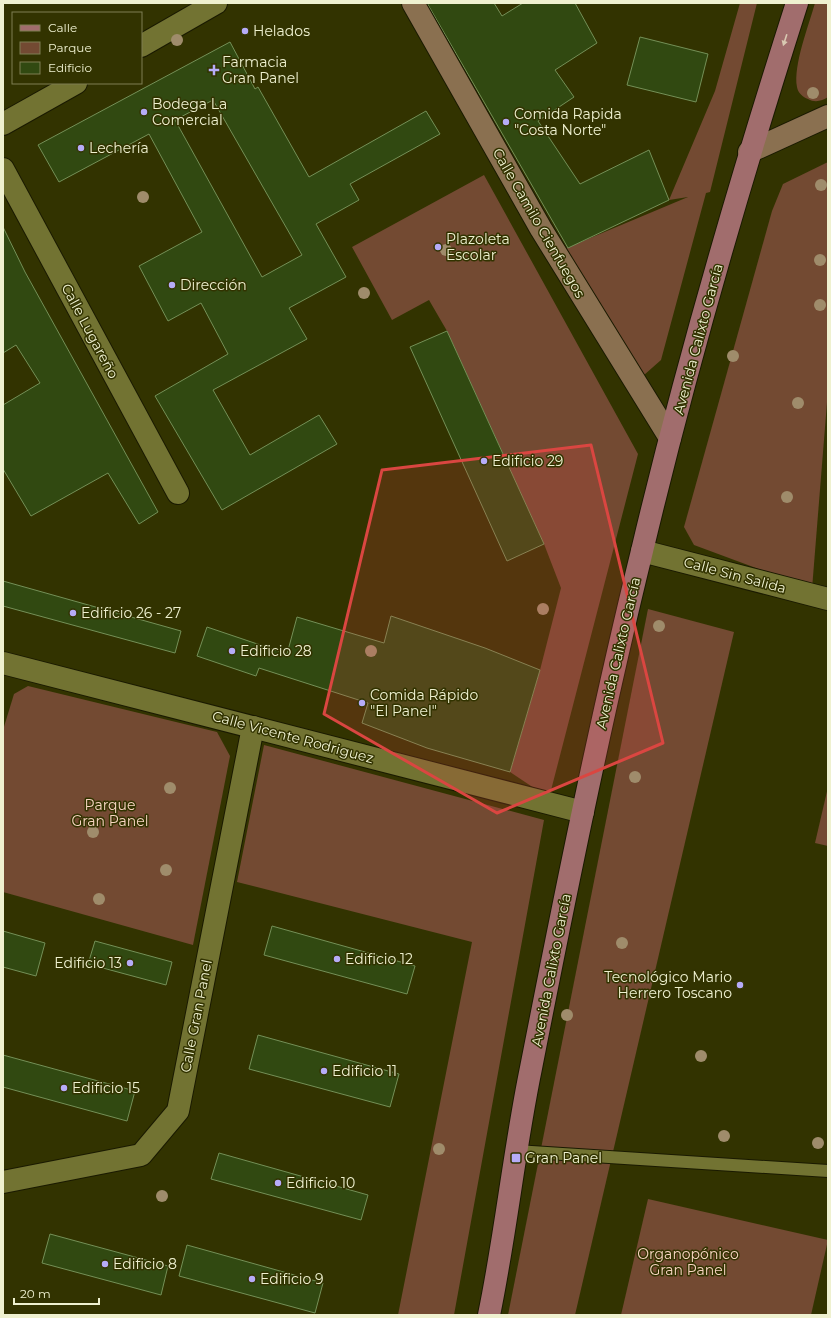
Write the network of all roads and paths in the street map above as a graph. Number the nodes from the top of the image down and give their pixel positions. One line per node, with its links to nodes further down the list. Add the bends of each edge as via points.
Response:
1 (216, 3): 4 (street)
2 (413, 3): 10 (main road, Calle Camilo Cienfuegos, via 541,229)
3 (797, 3): 8 (main road, Avenida Calixto García, one-way to 8)
4 (142, 45)
5 (74, 84): 7 (street)
6 (828, 116): 8 (main road)
7 (3, 124)
8 (749, 152): 10 (main road, Avenida Calixto García)
9 (3, 169): 11 (street, Calle Lugareño)
10 (670, 438): 12 (main road, Avenida Calixto García)
11 (178, 493)
12 (642, 551): 13 (street, Calle Sin Salida); 16 (main road, Avenida Calixto García)
13 (828, 599)
14 (3, 662): 15 (street, Calle Vicente Rodriguez)
15 (253, 727): 16 (street, Calle Vicente Rodriguez); 19 (street, Calle Gran Panel, via 178,1111 141,1155)
16 (583, 812): 17 (main road, Avenida Calixto García)
17 (516, 1151): 18 (lane); 20 (main road, Avenida Calixto García)
18 (828, 1171)
19 (3, 1182)
20 (489, 1315)

